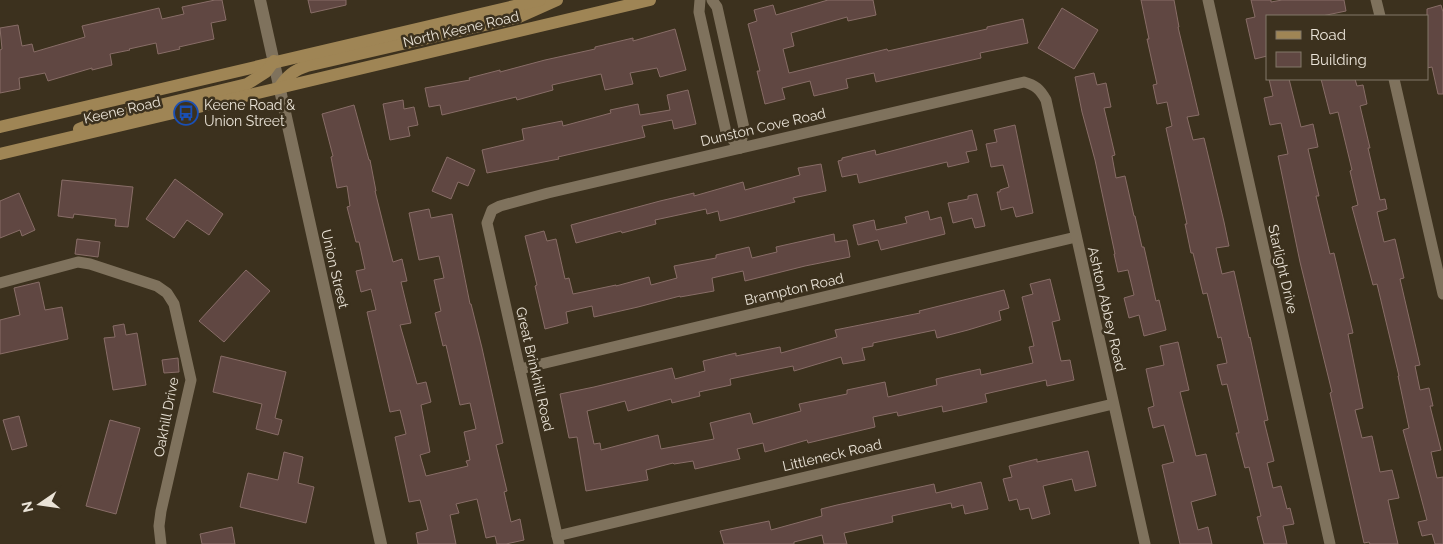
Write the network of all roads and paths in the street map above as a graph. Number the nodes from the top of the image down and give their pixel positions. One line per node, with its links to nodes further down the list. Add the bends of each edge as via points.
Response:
1 (260, 0): 10 (street, Union Street)
2 (540, 0): 10 (main road, North Keene Road)
3 (557, 0): 13 (main road, via 519,17 297,69)
4 (650, 0): 13 (main road, North Keene Road)
5 (700, 0): 16 (street, via 698,12 726,132)
6 (712, 0): 16 (street, via 717,7 744,128)
7 (1208, 0): 29 (street, Starlight Drive)
8 (1376, 0): 9 (street)
9 (1380, 15)
10 (274, 61): 13 (street, Union Street); 14 (main road, Keene Road); 15 (main road, via 266,72 247,84 106,118)
11 (1394, 80): 20 (street)
12 (1034, 85): 16 (street, Dunston Cove Road, via 1015,83); 19 (street, Ashton Abbey Road, via 1046,100)
13 (279, 88): 15 (main road, Keene Road); 27 (street, Union Street)
14 (0, 127)
15 (45, 143): 17 (main road, Keene Road)
16 (740, 148): 18 (street, Dunston Cove Road)
17 (0, 154)
18 (500, 206): 23 (street, Great Brinkhill Road, via 492,210 487,223)
19 (1076, 237): 23 (street, Brampton Road); 24 (street, Ashton Abbey Road)
20 (1440, 265): 22 (street)
21 (0, 283): 26 (street, Oakhill Drive, via 78,262 157,286 174,304 191,380 161,511)
22 (1443, 294)
23 (520, 369): 25 (street, Great Brinkhill Road)
24 (1113, 404): 25 (street, Littleneck Road); 28 (street, Ashton Abbey Road)
25 (558, 540)
26 (161, 544)
27 (381, 544)
28 (1145, 544)
29 (1330, 544)

